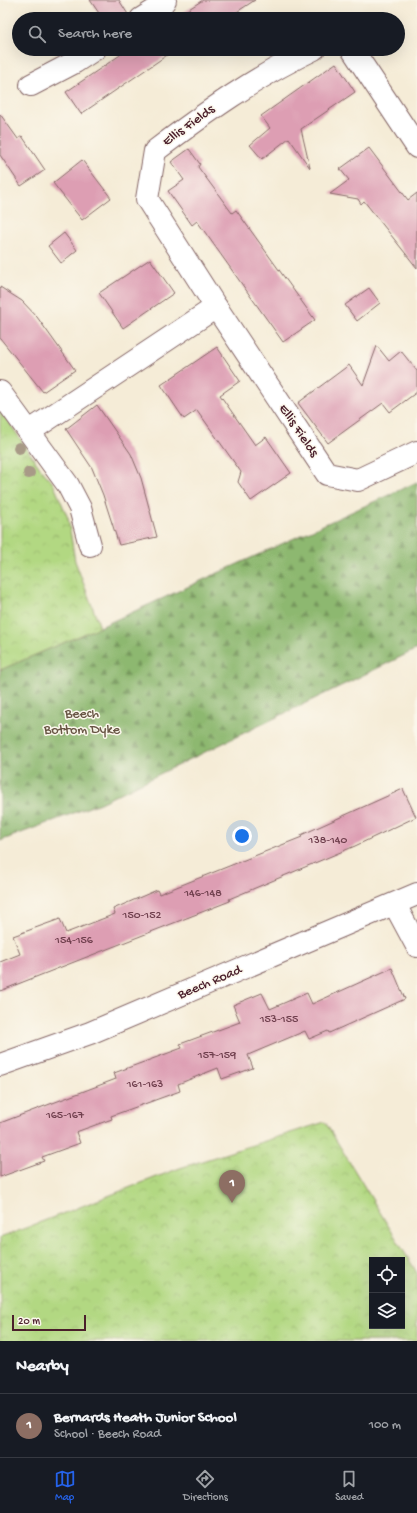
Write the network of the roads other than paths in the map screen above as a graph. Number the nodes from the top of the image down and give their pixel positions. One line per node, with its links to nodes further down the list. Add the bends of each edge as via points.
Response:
1 (165, 0): 2 (street)
2 (152, 12)
3 (85, 56): 6 (street)
4 (299, 56): 8 (street, Ellis Fields, via 278,66 196,119 155,151 147,199)
5 (357, 56): 7 (street)
6 (31, 85)
7 (417, 147)
8 (216, 307): 10 (street); 11 (street, Ellis Fields, via 327,474 358,480)
9 (0, 392): 10 (street)
10 (30, 431): 12 (street, via 68,485 80,508)
11 (417, 452)
12 (90, 545)
13 (417, 894): 14 (street, Beech Road)
14 (395, 905): 15 (street); 16 (street, Beech Road, via 90,1033)
15 (417, 946)
16 (0, 1065)

